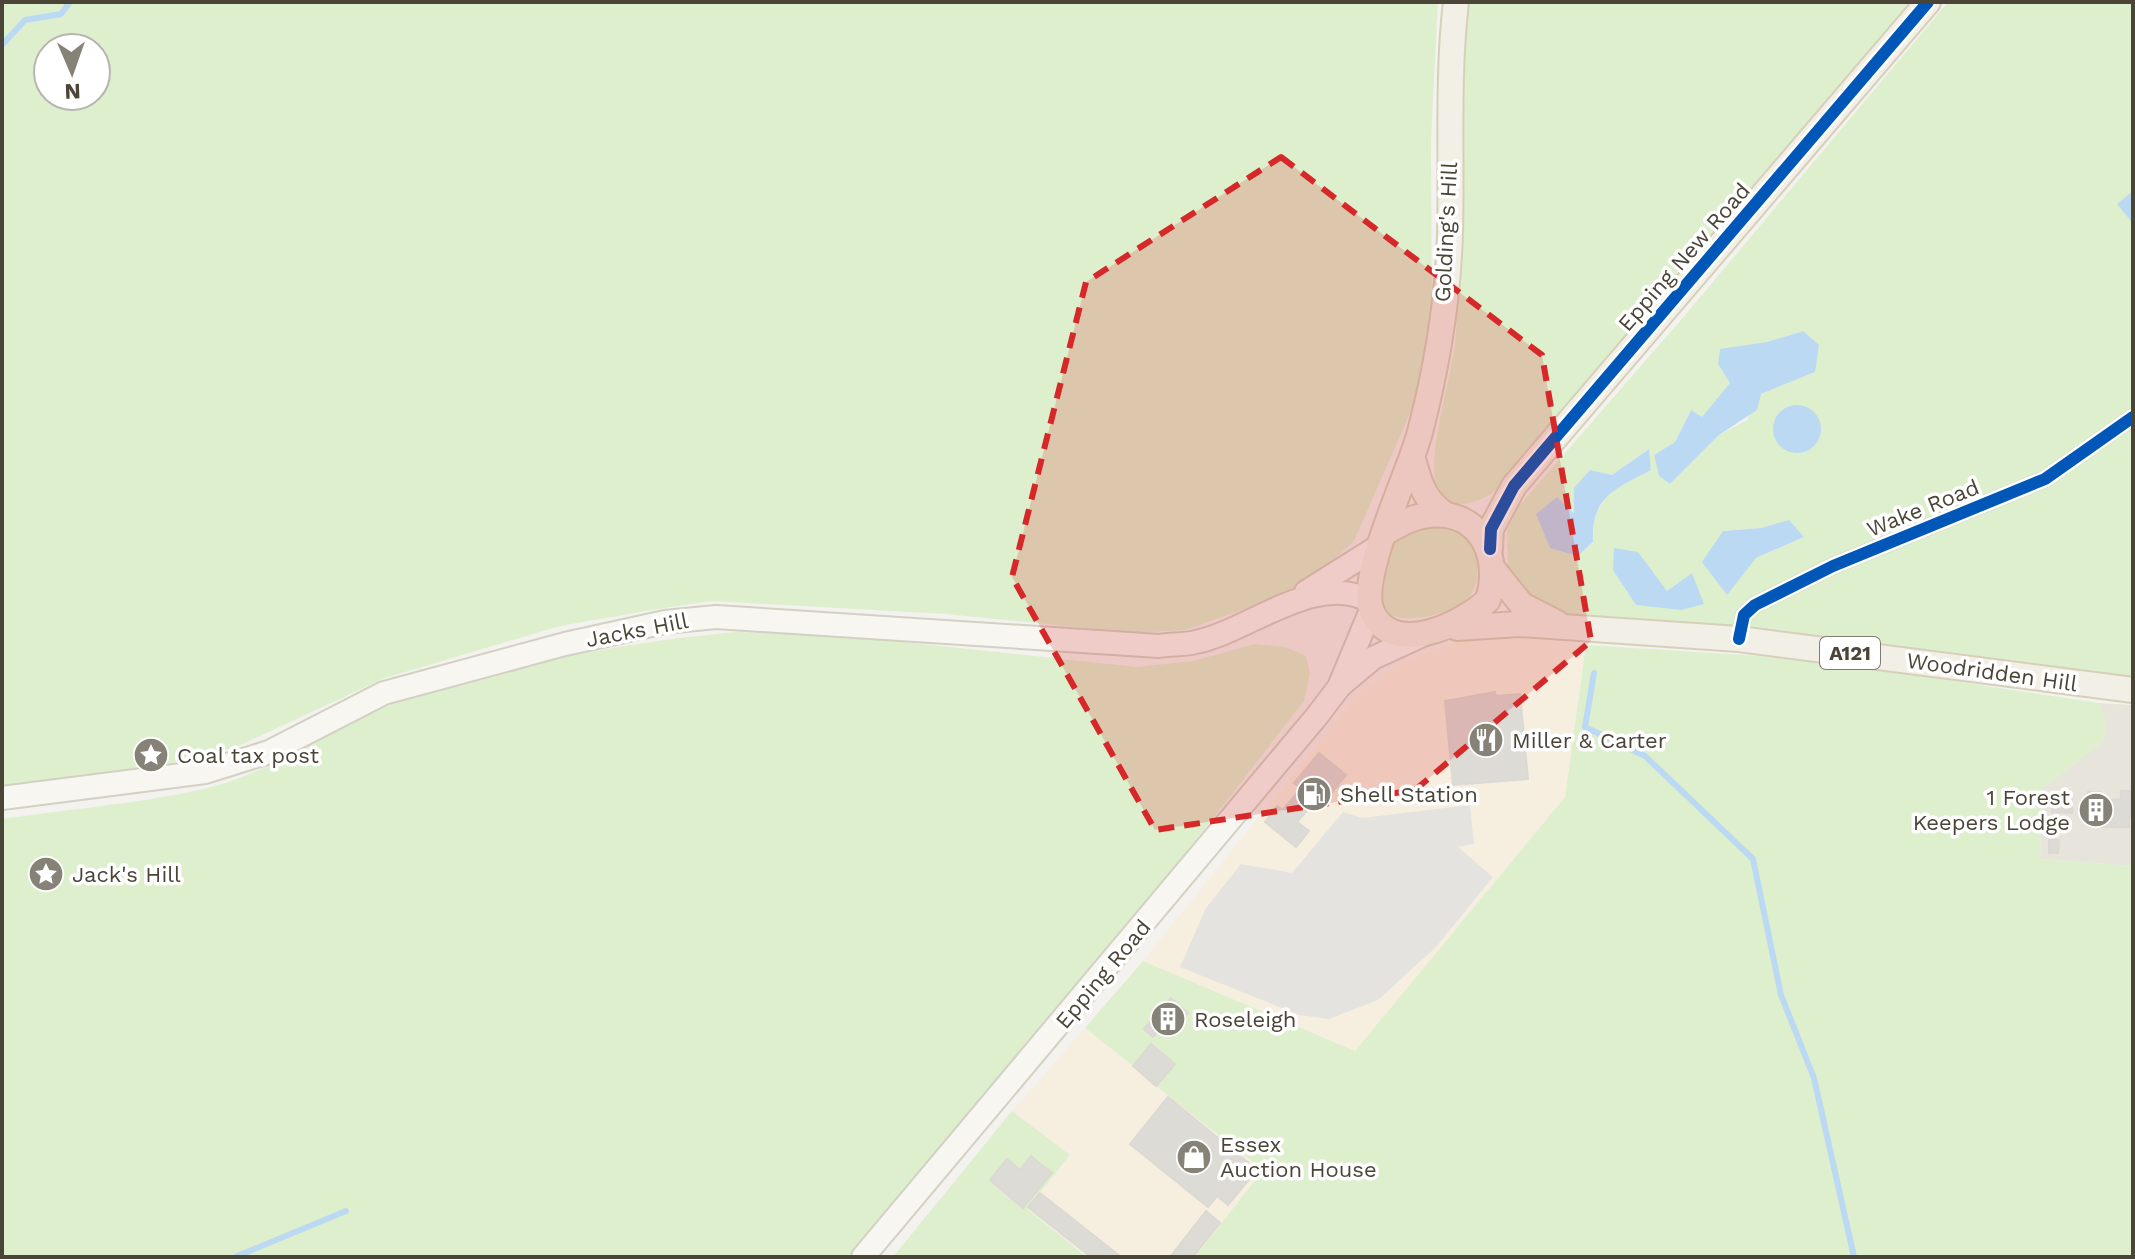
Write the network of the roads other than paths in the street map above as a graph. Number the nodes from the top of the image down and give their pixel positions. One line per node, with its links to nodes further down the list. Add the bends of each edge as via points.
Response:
1 (1456, 2): 4 (main road, Golding's Hill, via 1450,237 1437,364)
2 (1928, 2): 5 (main road, Epping New Road)
3 (2133, 417): 13 (street, Wake Road, via 2045,479 1833,566 1755,605 1744,615)
4 (1413, 459): 6 (main road, via 1430,504); 7 (main road, Golding's Hill)
5 (1514, 486): 6 (main road, Epping New Road, via 1478,515); 8 (main road, Epping New Road, via 1491,529)
6 (1453, 518): 7 (main road, via 1419,516); 8 (main road, via 1479,531)
7 (1381, 539): 9 (main road); 10 (main road)
8 (1492, 559): 11 (main road, Woodridden Hill / A121, via 1522,605); 12 (main road, via 1488,600)
9 (1288, 604): 10 (main road, via 1335,591 1351,592); 16 (main road, Jacks Hill, via 1197,642 1159,646 716,617 665,622 384,693 269,752 205,772)
10 (1370, 606): 12 (main road, via 1396,633); 14 (main road, Epping Road)
11 (1565, 626): 12 (main road, Woodridden Hill / A121, via 1483,625); 13 (main road, Woodridden Hill / A121)
12 (1438, 631): 14 (main road, Epping Road, via 1373,658)
13 (1739, 639): 15 (main road, Woodridden Hill / A121)
14 (1339, 687): 17 (main road, Epping Road)
15 (2133, 690)
16 (2, 798)
17 (863, 1257)

